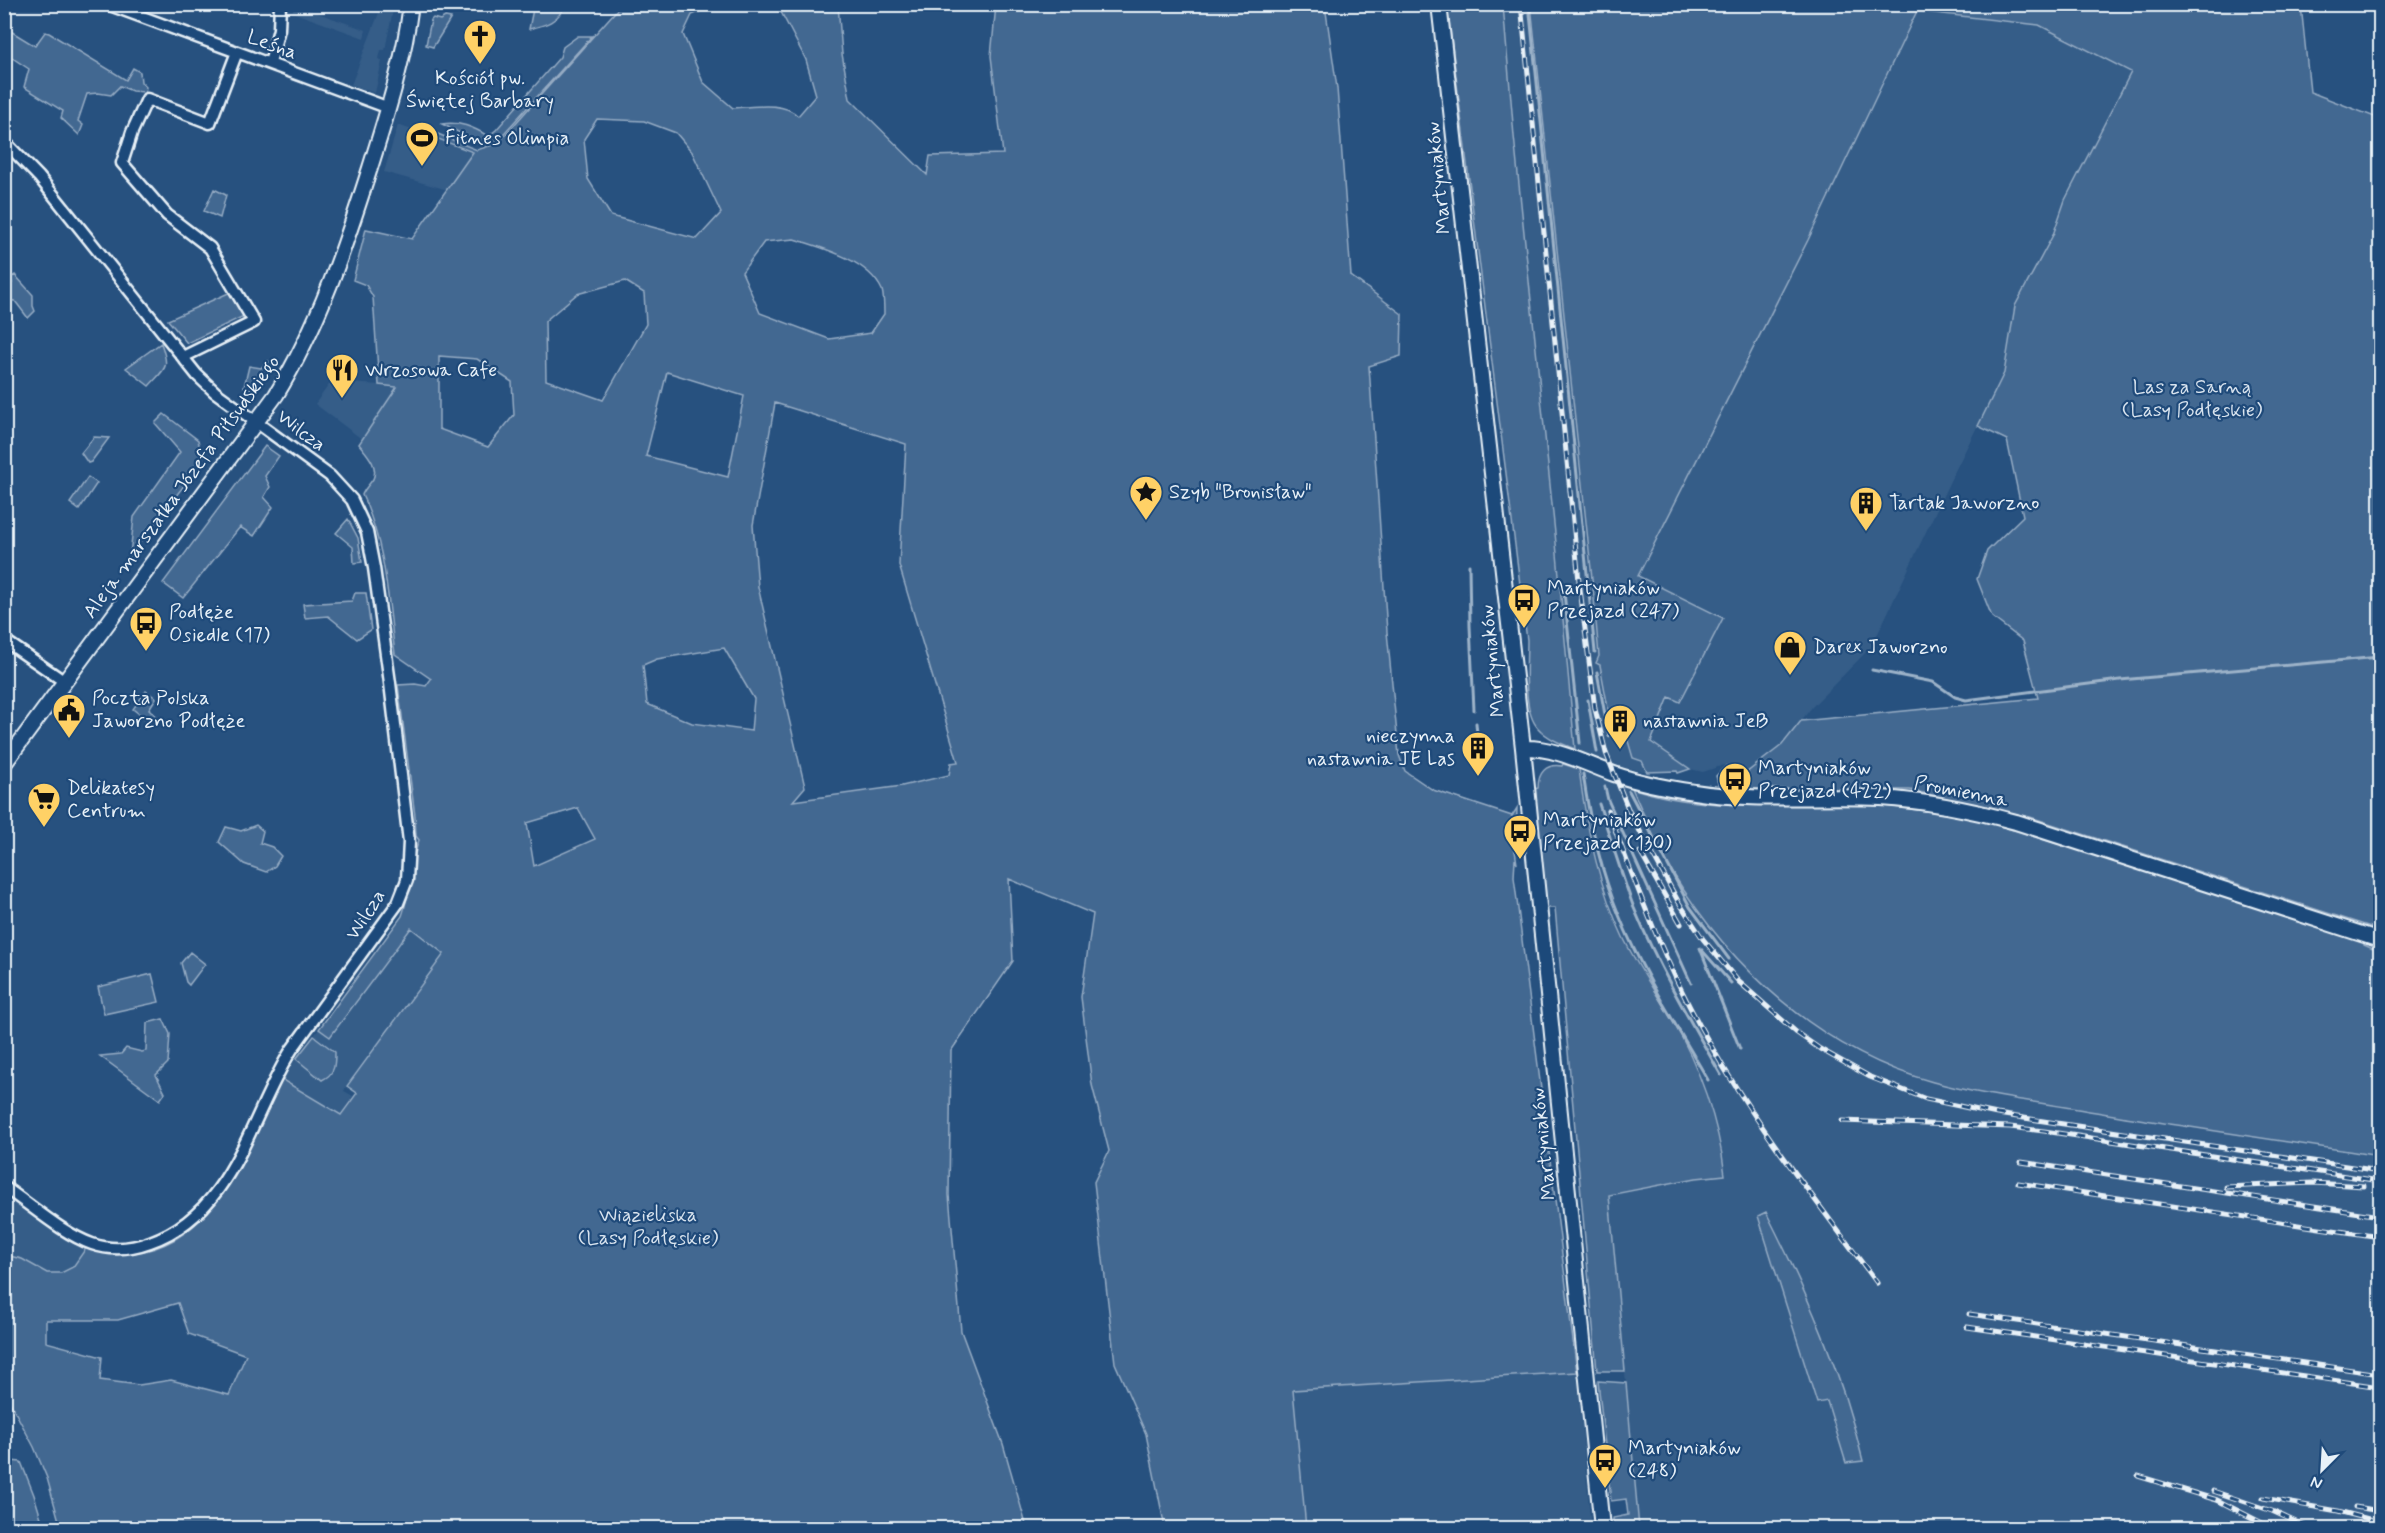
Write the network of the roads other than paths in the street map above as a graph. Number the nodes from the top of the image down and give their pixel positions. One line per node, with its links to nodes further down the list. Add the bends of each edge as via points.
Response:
1 (107, 4): 5 (street, Leśna)
2 (280, 4): 6 (street, via 279,29)
3 (411, 4): 7 (street, Aleja marszałka Józefa Piłsudskiego)
4 (1439, 4): 13 (street, Martyniaków)
5 (237, 51): 6 (street, Leśna); 9 (street, via 210,123 147,99 122,163 167,215 210,248 254,321)
6 (270, 63): 7 (street, Leśna)
7 (389, 108): 10 (street, Aleja marszałka Józefa Piłsudskiego, via 357,209 312,329 290,371)
8 (4, 141): 9 (street, via 39,177)
9 (183, 357): 10 (street, Wilcza, via 215,393)
10 (256, 421): 12 (street, Aleja marszałka Józefa Piłsudskiego); 16 (street, Wilcza, via 345,491 367,532 401,769 409,847 407,880 384,924 279,1070 230,1173 192,1219 174,1232 139,1246 106,1248 71,1233)
11 (4, 640): 12 (street)
12 (65, 682): 14 (street, Aleja marszałka Józefa Piłsudskiego)
13 (1523, 748): 15 (street, Promienna, via 1543,748 1642,782 1696,793 1746,798 1881,798 1971,810); 17 (street, Martyniaków)
14 (4, 764)
15 (2380, 939)
16 (4, 1187)
17 (1602, 1528)

